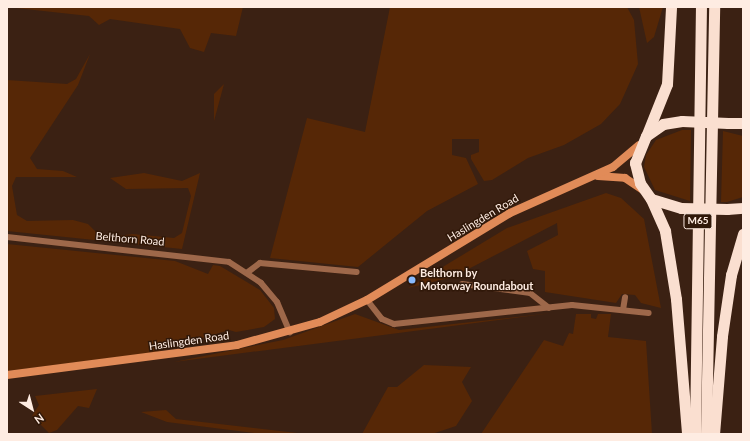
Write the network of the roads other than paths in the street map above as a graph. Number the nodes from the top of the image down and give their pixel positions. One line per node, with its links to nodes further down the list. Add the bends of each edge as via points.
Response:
1 (671, 7): 5 (highway, via 667,84)
2 (701, 7): 22 (highway, M65)
3 (714, 7): 23 (highway, M65)
4 (743, 123): 5 (highway, bridge, via 682,121 663,124)
5 (643, 140): 6 (main road, Haslingden Road, via 619,163); 7 (highway, via 635,168)
6 (593, 176): 7 (main road, Haslingden Road, via 620,177); 15 (main road, Haslingden Road, via 510,213)
7 (648, 195): 8 (highway, bridge, via 681,208); 21 (highway, via 665,231 676,299)
8 (743, 208)
9 (743, 234): 24 (highway, via 731,274 723,329)
10 (7, 237): 11 (street, Belthorn Road, via 215,258)
11 (248, 272): 12 (street, via 260,263); 19 (street, Belthorn Road, via 277,302)
12 (357, 272)
13 (462, 284): 16 (street, via 530,293)
14 (624, 297): 17 (street)
15 (368, 300): 16 (street, via 382,319 394,324); 19 (main road, Haslingden Road)
16 (549, 308): 17 (street, via 594,306)
17 (624, 310): 18 (street)
18 (648, 313)
19 (290, 332): 20 (main road, Haslingden Road, via 203,351)
20 (7, 375)
21 (687, 434)
22 (695, 434)
23 (706, 434)
24 (714, 434)

